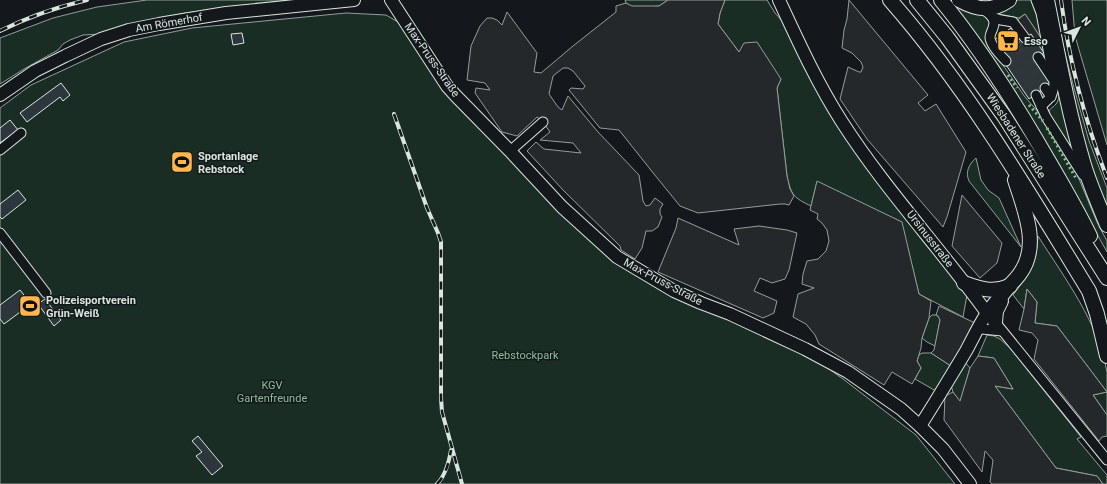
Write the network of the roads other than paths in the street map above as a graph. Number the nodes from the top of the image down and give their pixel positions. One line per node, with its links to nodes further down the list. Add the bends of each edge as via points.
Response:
1 (354, 0): 17 (main road, Am Römerhof, via 226,13 129,30 65,56)
2 (391, 0): 24 (main road, Max-Pruss-Straße, via 448,86)
3 (779, 0): 31 (main road, Ursinusstraße, via 818,81 841,121 865,157)
4 (890, 0): 25 (highway, Wiesbadener Straße, via 943,65)
5 (917, 0): 30 (highway, Wiesbadener Straße, via 1004,116)
6 (941, 0): 29 (highway, via 982,54 1013,101 1063,185)
7 (959, 0): 11 (highway)
8 (1009, 0): 11 (highway, via 989,8)
9 (1036, 0): 15 (street, via 1041,12)
10 (1047, 0): 26 (highway, via 1062,77)
11 (987, 12): 12 (street, via 1001,20 1016,24); 13 (street, via 995,22 990,40)
12 (1025, 38)
13 (1005, 57)
14 (1038, 57): 15 (street)
15 (1054, 81): 19 (street)
16 (1045, 88): 19 (street)
17 (0, 94)
18 (1034, 96): 20 (street)
19 (1051, 97): 20 (street)
20 (1041, 106): 26 (street)
21 (543, 122): 24 (street)
22 (21, 133): 23 (street)
23 (0, 150)
24 (510, 151): 41 (main road, Max-Pruss-Straße, via 562,207 617,257 674,291 730,314 848,372 901,409)
25 (1007, 157): 32 (highway, via 1029,228 1031,244 1029,258); 33 (highway)
26 (1091, 186): 27 (highway)
27 (1107, 225)
28 (0, 233): 34 (street)
29 (1107, 275)
30 (1107, 278)
31 (964, 282): 32 (highway, via 989,290 1004,288); 36 (main road, Ursinusstraße)
32 (1013, 283): 36 (highway)
33 (1089, 291): 35 (highway); 39 (highway)
34 (46, 293)
35 (1107, 316)
36 (995, 322): 37 (street); 37 (main road, via 987,321); 38 (main road, via 979,324); 42 (street, Ursinusstraße)
37 (982, 329): 38 (main road)
38 (972, 339): 41 (main road)
39 (1105, 343): 40 (highway)
40 (1107, 356)
41 (920, 426): 43 (main road, Max-Pruss-Straße, via 943,449)
42 (1107, 460)
43 (970, 484)

